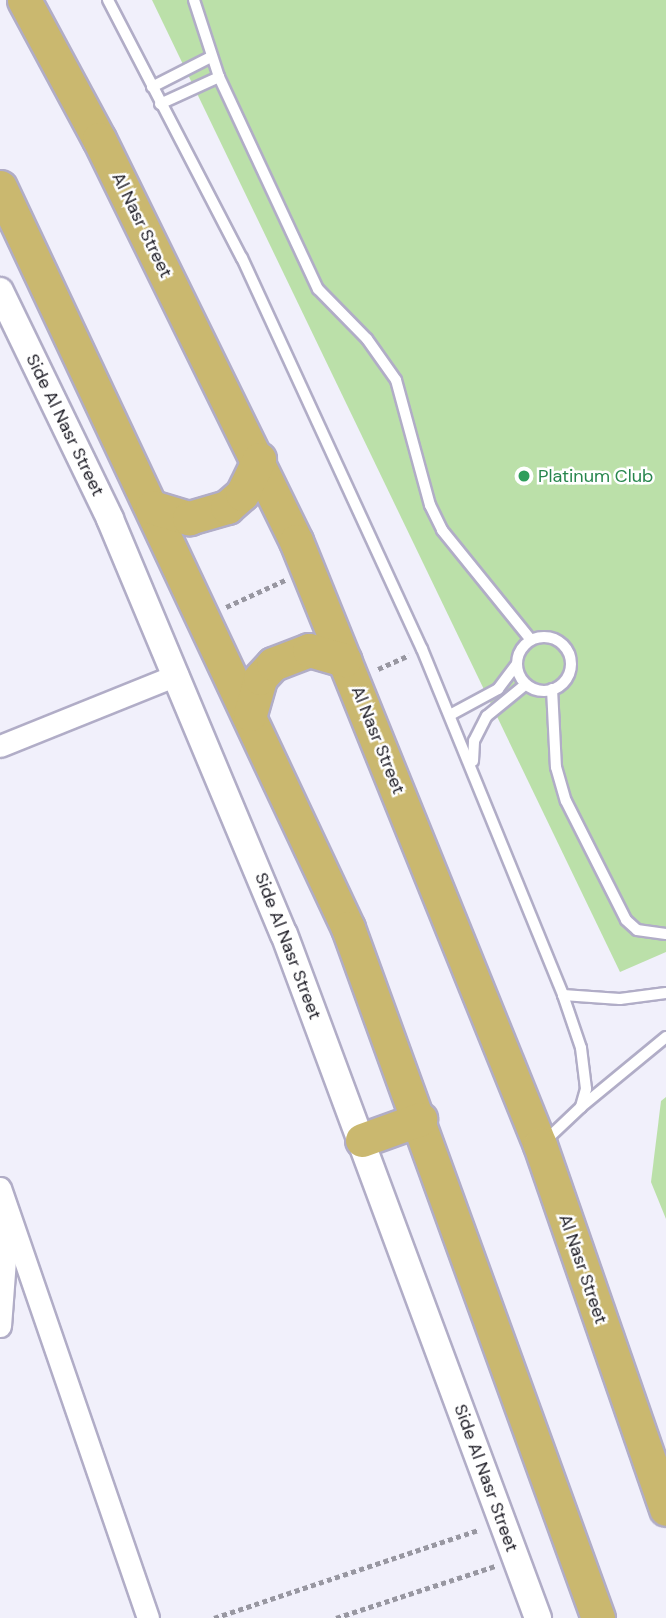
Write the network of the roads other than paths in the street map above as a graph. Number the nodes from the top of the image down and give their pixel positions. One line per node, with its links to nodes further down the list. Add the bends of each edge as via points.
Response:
1 (24, 0): 10 (main road, Al Nasr Street)
2 (108, 0): 6 (lane)
3 (194, 0): 4 (lane)
4 (211, 57): 5 (lane); 6 (lane)
5 (219, 77): 7 (lane); 12 (lane, via 318,289 367,339 396,380 430,505 442,530)
6 (152, 87): 7 (lane)
7 (160, 104): 19 (lane, via 242,258)
8 (0, 187): 11 (main road)
9 (0, 291): 15 (street, Side Al Nasr Street, via 110,519)
10 (259, 459): 11 (main road, via 248,486 227,507 189,518); 14 (main road, Al Nasr Street)
11 (152, 507): 18 (main road)
12 (531, 640): 13 (lane, via 520,649); 17 (lane, via 553,638 569,653 569,675)
13 (517, 664): 16 (lane); 19 (lane, via 498,689)
14 (349, 670): 18 (main road, via 309,650 282,659 260,678); 29 (main road, Al Nasr Street)
15 (177, 675): 20 (street); 28 (street, Side Al Nasr Street, via 284,934)
16 (526, 684): 17 (lane); 21 (lane, via 486,716 474,741)
17 (552, 690): 22 (lane, via 556,767 566,801 626,920 637,930)
18 (250, 714): 27 (main road, via 348,928)
19 (450, 715): 21 (lane)
20 (0, 746)
21 (473, 767): 24 (lane)
22 (666, 934)
23 (666, 993): 24 (lane, via 620,999)
24 (563, 995): 26 (lane, via 586,1073)
25 (666, 1037): 26 (lane)
26 (581, 1107): 29 (lane)
27 (420, 1118): 28 (main road); 36 (main road)
28 (362, 1140): 35 (street, Side Al Nasr Street)
29 (540, 1145): 33 (main road, Al Nasr Street)
30 (0, 1188): 31 (street)
31 (9, 1211): 32 (street); 34 (street)
32 (0, 1326)
33 (666, 1509)
34 (148, 1618)
35 (538, 1618)
36 (598, 1618)

